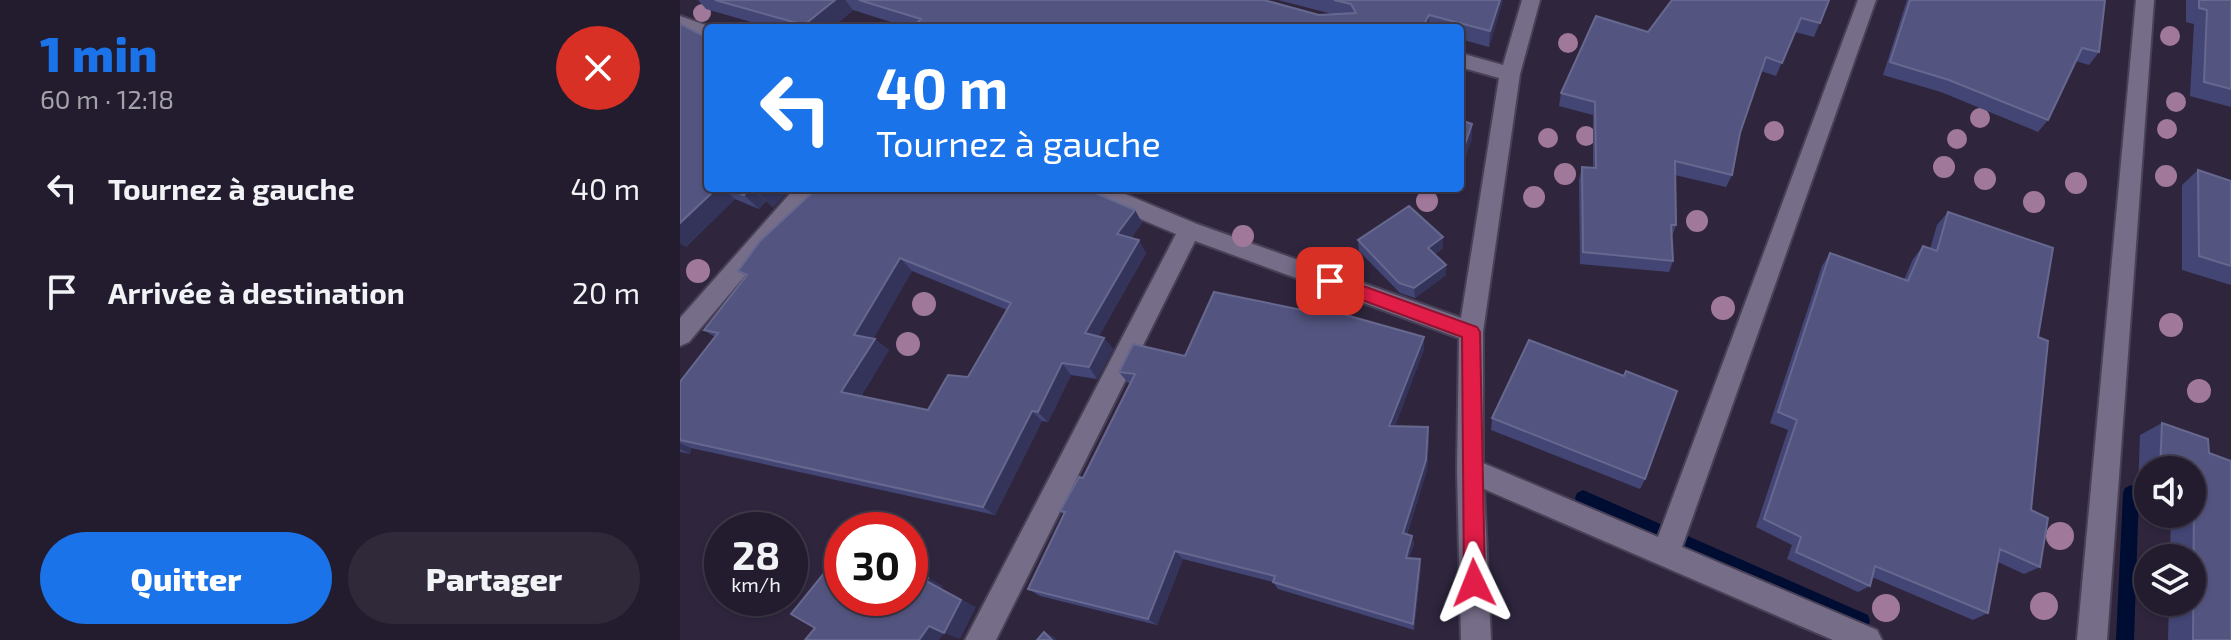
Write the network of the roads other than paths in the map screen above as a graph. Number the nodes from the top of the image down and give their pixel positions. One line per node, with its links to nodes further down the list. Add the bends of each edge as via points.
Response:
1 (1531, 0): 7 (street)
2 (1867, 0): 14 (street)
3 (2145, 0): 18 (street)
4 (680, 22): 5 (street)
5 (704, 31)
6 (1464, 61): 7 (street)
7 (1510, 74): 11 (street)
8 (805, 192): 12 (street)
9 (1099, 192): 10 (street)
10 (1189, 230): 11 (street); 15 (street)
11 (1471, 332): 13 (street)
12 (680, 335)
13 (1470, 470): 14 (street); 16 (street)
14 (1666, 554): 17 (street)
15 (980, 640)
16 (1476, 640)
17 (1867, 640)
18 (2092, 640)

